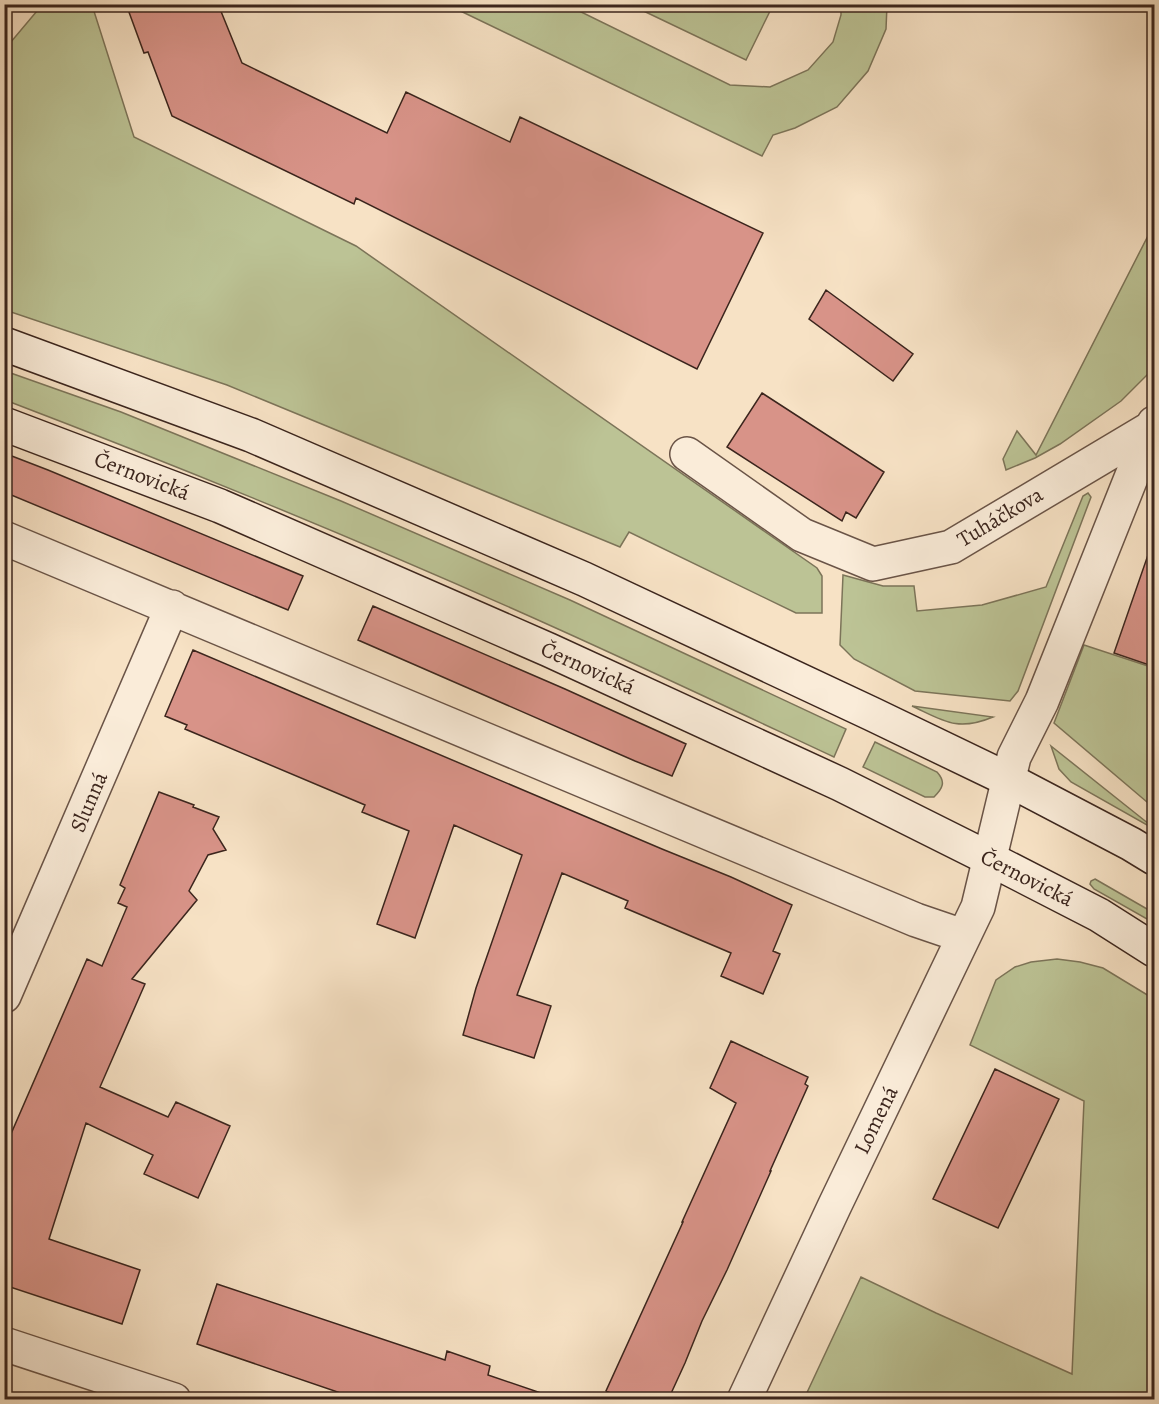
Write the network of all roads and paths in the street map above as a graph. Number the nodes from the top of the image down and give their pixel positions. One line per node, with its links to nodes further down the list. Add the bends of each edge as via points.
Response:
1 (4, 344): 7 (street, via 273,444 584,579)
2 (4, 424): 8 (street, Černovická, via 220,506 840,784)
3 (1153, 425): 4 (street, Tuháčkova, via 951,547 873,564 802,535); 7 (street, Tuháčkova, via 1042,701 1014,758)
4 (687, 454)
5 (4, 538): 6 (street)
6 (172, 607): 10 (street, via 916,920); 12 (street, Slunná)
7 (1009, 780): 8 (street, Tuháčkova); 9 (street)
8 (992, 847): 10 (street, Lomená, via 978,907); 11 (street, Černovická)
9 (1155, 858)
10 (963, 936): 15 (street, Lomená)
11 (1155, 950)
12 (4, 996)
13 (4, 1344): 14 (street)
14 (174, 1400)
15 (744, 1400)

